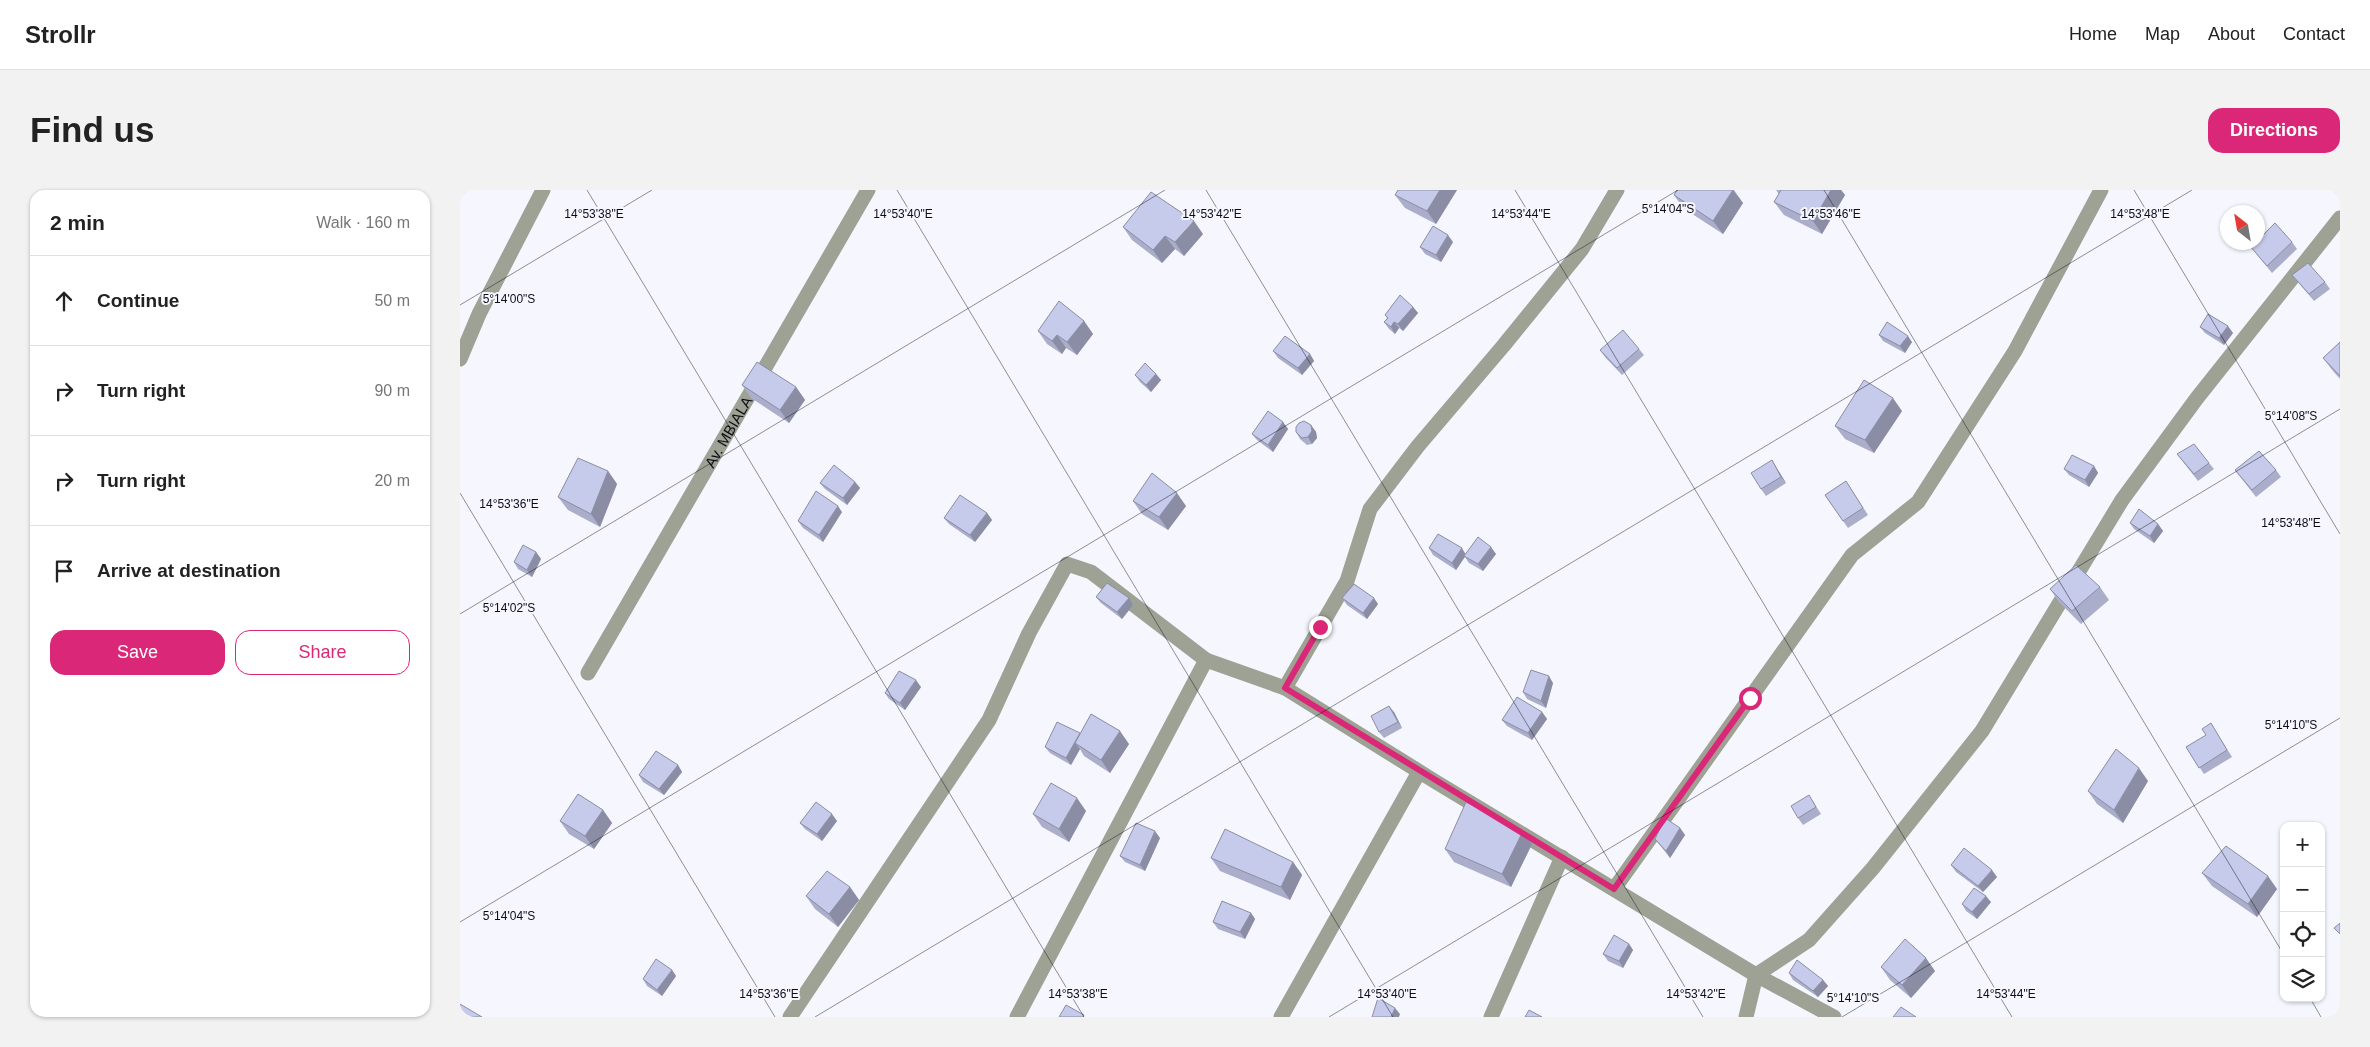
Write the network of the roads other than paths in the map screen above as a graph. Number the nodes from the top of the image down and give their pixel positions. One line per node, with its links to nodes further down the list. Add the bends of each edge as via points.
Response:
1 (543, 190): 6 (street, via 479,314)
2 (868, 190): 8 (street, Av. MBIALA)
3 (1617, 190): 9 (street, via 1582,249 1418,446 1370,510 1347,581)
4 (2102, 190): 12 (street, via 2015,351 1918,502 1852,555)
5 (2340, 218): 13 (street, via 2197,398 2122,500 1982,731 1873,868 1809,940)
6 (460, 359)
7 (1206, 660): 9 (street); 14 (street, via 1091,572 1067,564 1029,633 989,720); 15 (street)
8 (588, 673)
9 (1285, 688): 10 (street)
10 (1419, 772): 11 (street); 16 (street)
11 (1562, 857): 12 (street); 17 (street)
12 (1614, 889): 13 (street)
13 (1756, 975): 18 (street); 19 (street)
14 (790, 1017)
15 (1017, 1017)
16 (1281, 1017)
17 (1491, 1017)
18 (1746, 1017)
19 (1832, 1017)

